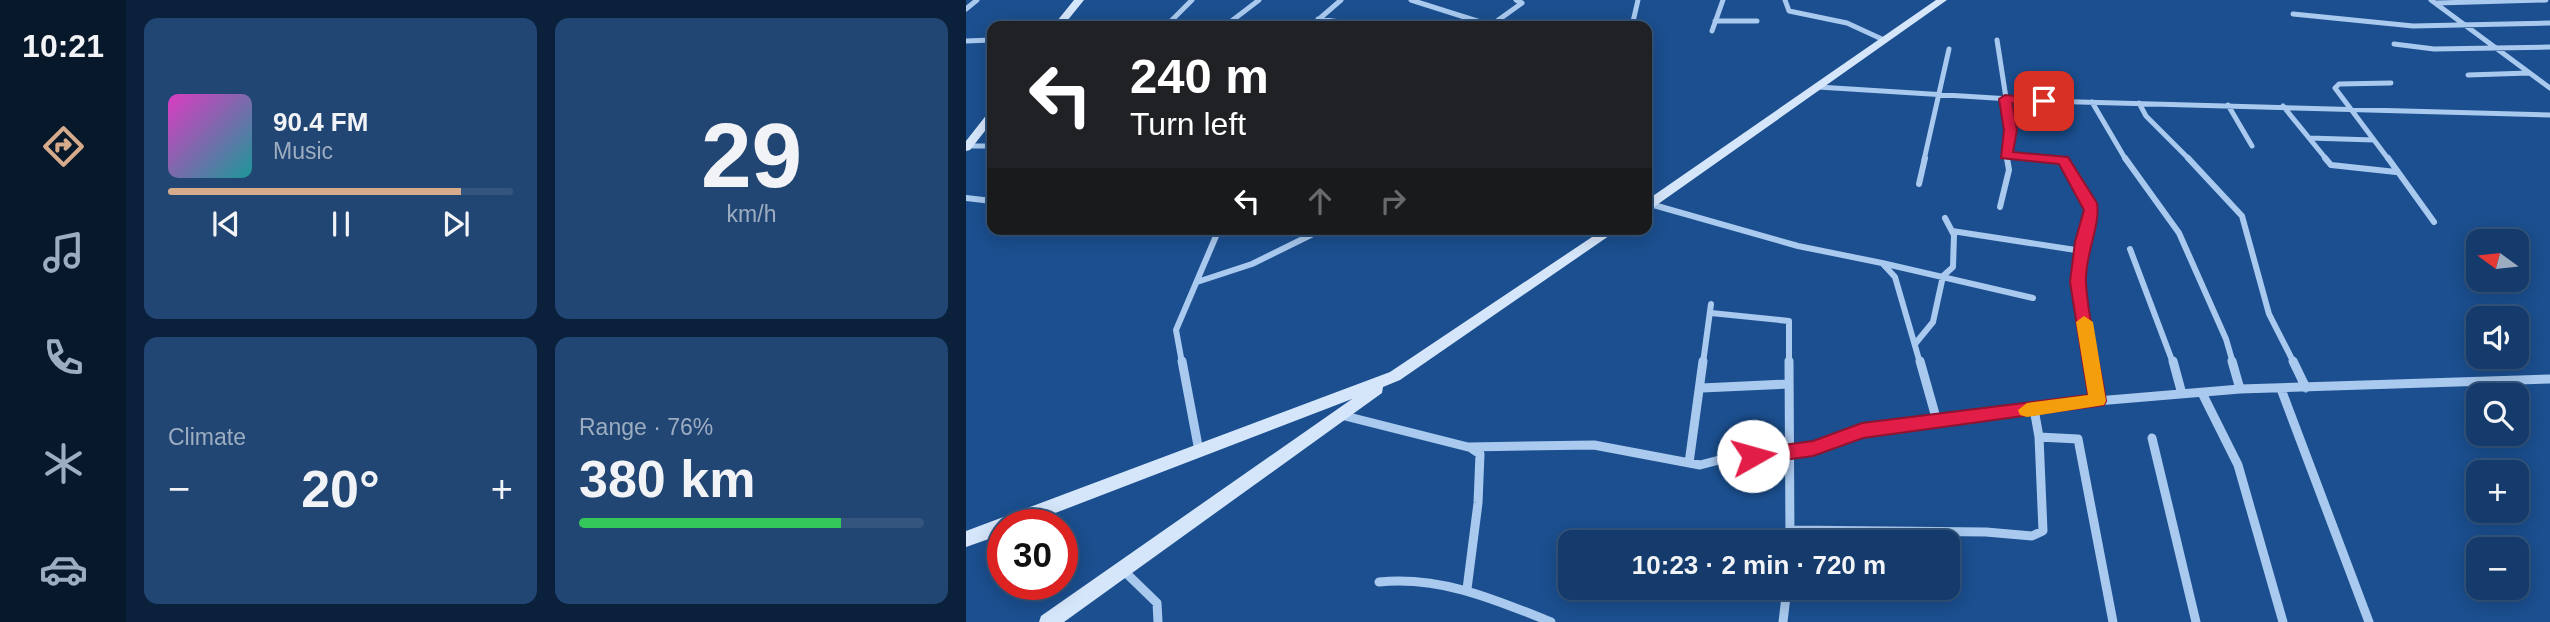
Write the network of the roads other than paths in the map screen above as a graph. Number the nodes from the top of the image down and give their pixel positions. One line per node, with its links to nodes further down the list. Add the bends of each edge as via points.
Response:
1 (976, 0): 14 (street)
2 (1079, 0): 17 (main road)
3 (1192, 0): 18 (street)
4 (1259, 0): 19 (street)
5 (1341, 0): 16 (street)
6 (1411, 0): 21 (street)
7 (1516, 0): 22 (street, via 1522,3)
8 (1638, 0): 23 (street)
9 (1723, 0): 24 (street)
10 (1785, 0): 30 (street, via 1789,11 1847,23)
11 (1942, 0): 30 (main road)
12 (2546, 1): 13 (street)
13 (2434, 2): 27 (street)
14 (966, 9)
15 (2292, 14): 27 (street, via 2374,24)
16 (1318, 19): 20 (street)
17 (1062, 21)
18 (1171, 21)
19 (1232, 21)
20 (1333, 21)
21 (1476, 21)
22 (1498, 21)
23 (1633, 21)
24 (1716, 21): 25 (street); 28 (street)
25 (1757, 21)
26 (2550, 23): 27 (street)
27 (2464, 24): 35 (street)
28 (1712, 31)
29 (987, 40): 32 (street)
30 (1884, 40): 40 (main road)
31 (1997, 40): 43 (street)
32 (966, 41)
33 (2394, 44): 35 (street)
34 (2550, 47): 35 (street)
35 (2497, 48): 37 (street)
36 (1949, 49): 42 (street)
37 (2529, 73): 38 (street); 41 (street)
38 (2468, 75)
39 (2390, 83): 48 (street, via 2339,83 2335,88)
40 (1818, 87): 42 (street); 61 (main road)
41 (2550, 88)
42 (1939, 94): 43 (street); 58 (street)
43 (2005, 99): 44 (street); 56 (street, via 2011,130)
44 (2092, 102): 45 (street); 82 (street, via 2121,153 2179,233 2226,339)
45 (2139, 103): 46 (street); 81 (street, via 2146,116 2242,216 2270,314)
46 (2228, 104): 47 (street); 54 (street)
47 (2283, 106): 48 (street); 51 (street)
48 (2354, 108): 49 (street); 52 (street)
49 (2550, 114)
50 (987, 121): 55 (main road)
51 (2309, 138): 52 (street); 57 (street, via 2331,165)
52 (2374, 140): 57 (street)
53 (987, 146): 55 (street)
54 (2252, 146)
55 (967, 147)
56 (2006, 155): 63 (street, via 2006,190); 71 (street, via 2064,160 2090,203)
57 (2396, 172): 65 (street)
58 (1919, 184)
59 (966, 198): 60 (street)
60 (987, 200)
61 (1652, 202)
62 (1652, 206): 72 (street, via 1798,246)
63 (2000, 207)
64 (1945, 218): 66 (street)
65 (2434, 222)
66 (1952, 231): 71 (street); 73 (street, via 1953,267)
67 (1216, 235): 74 (street)
68 (1310, 235): 74 (street, via 1252,264)
69 (1599, 235): 77 (main road)
70 (2130, 249): 85 (street, via 2165,335)
71 (2082, 251): 86 (street, via 2078,282)
72 (1882, 263): 73 (street); 76 (street, via 1895,277)
73 (1943, 276): 75 (street); 76 (street, via 1933,322)
74 (1196, 282): 93 (street, via 1175,330)
75 (2033, 298)
76 (1914, 344): 89 (street)
77 (1395, 376): 88 (main road); 93 (main road)
78 (2550, 379): 81 (street)
79 (1788, 384): 80 (street); 80 (street, via 1789,321 1711,309); 94 (street)
80 (1702, 388): 95 (street)
81 (2306, 388): 83 (street)
82 (2240, 389): 83 (street); 84 (street)
83 (2281, 389): 112 (street)
84 (2202, 393): 85 (street); 111 (street, via 2238,465)
85 (2182, 394): 86 (street)
86 (2097, 401): 87 (street)
87 (2034, 409): 89 (street); 90 (street)
88 (1341, 415): 92 (street); 101 (main road)
89 (1937, 421): 94 (street, via 1862,430 1813,449)
90 (2039, 437): 99 (street, via 2043,530 2032,536); 109 (street, via 2078,439)
91 (2152, 438): 110 (street)
92 (1468, 447): 95 (street, via 1594,445); 103 (street, via 1480,454)
93 (1199, 452): 96 (main road)
94 (1790, 452): 95 (street); 97 (street)
95 (1689, 463)
96 (1046, 509)
97 (1791, 530)
98 (987, 531): 100 (main road)
99 (1960, 532)
100 (966, 539)
101 (1122, 569): 105 (main road); 106 (street, via 1157,603)
102 (1380, 582): 103 (street, via 1408,578)
103 (1467, 589): 107 (street)
104 (1786, 600): 108 (street)
105 (1048, 622)
106 (1158, 622)
107 (1551, 622)
108 (1783, 622)
109 (2113, 622)
110 (2196, 622)
111 (2283, 622)
112 (2369, 622)

